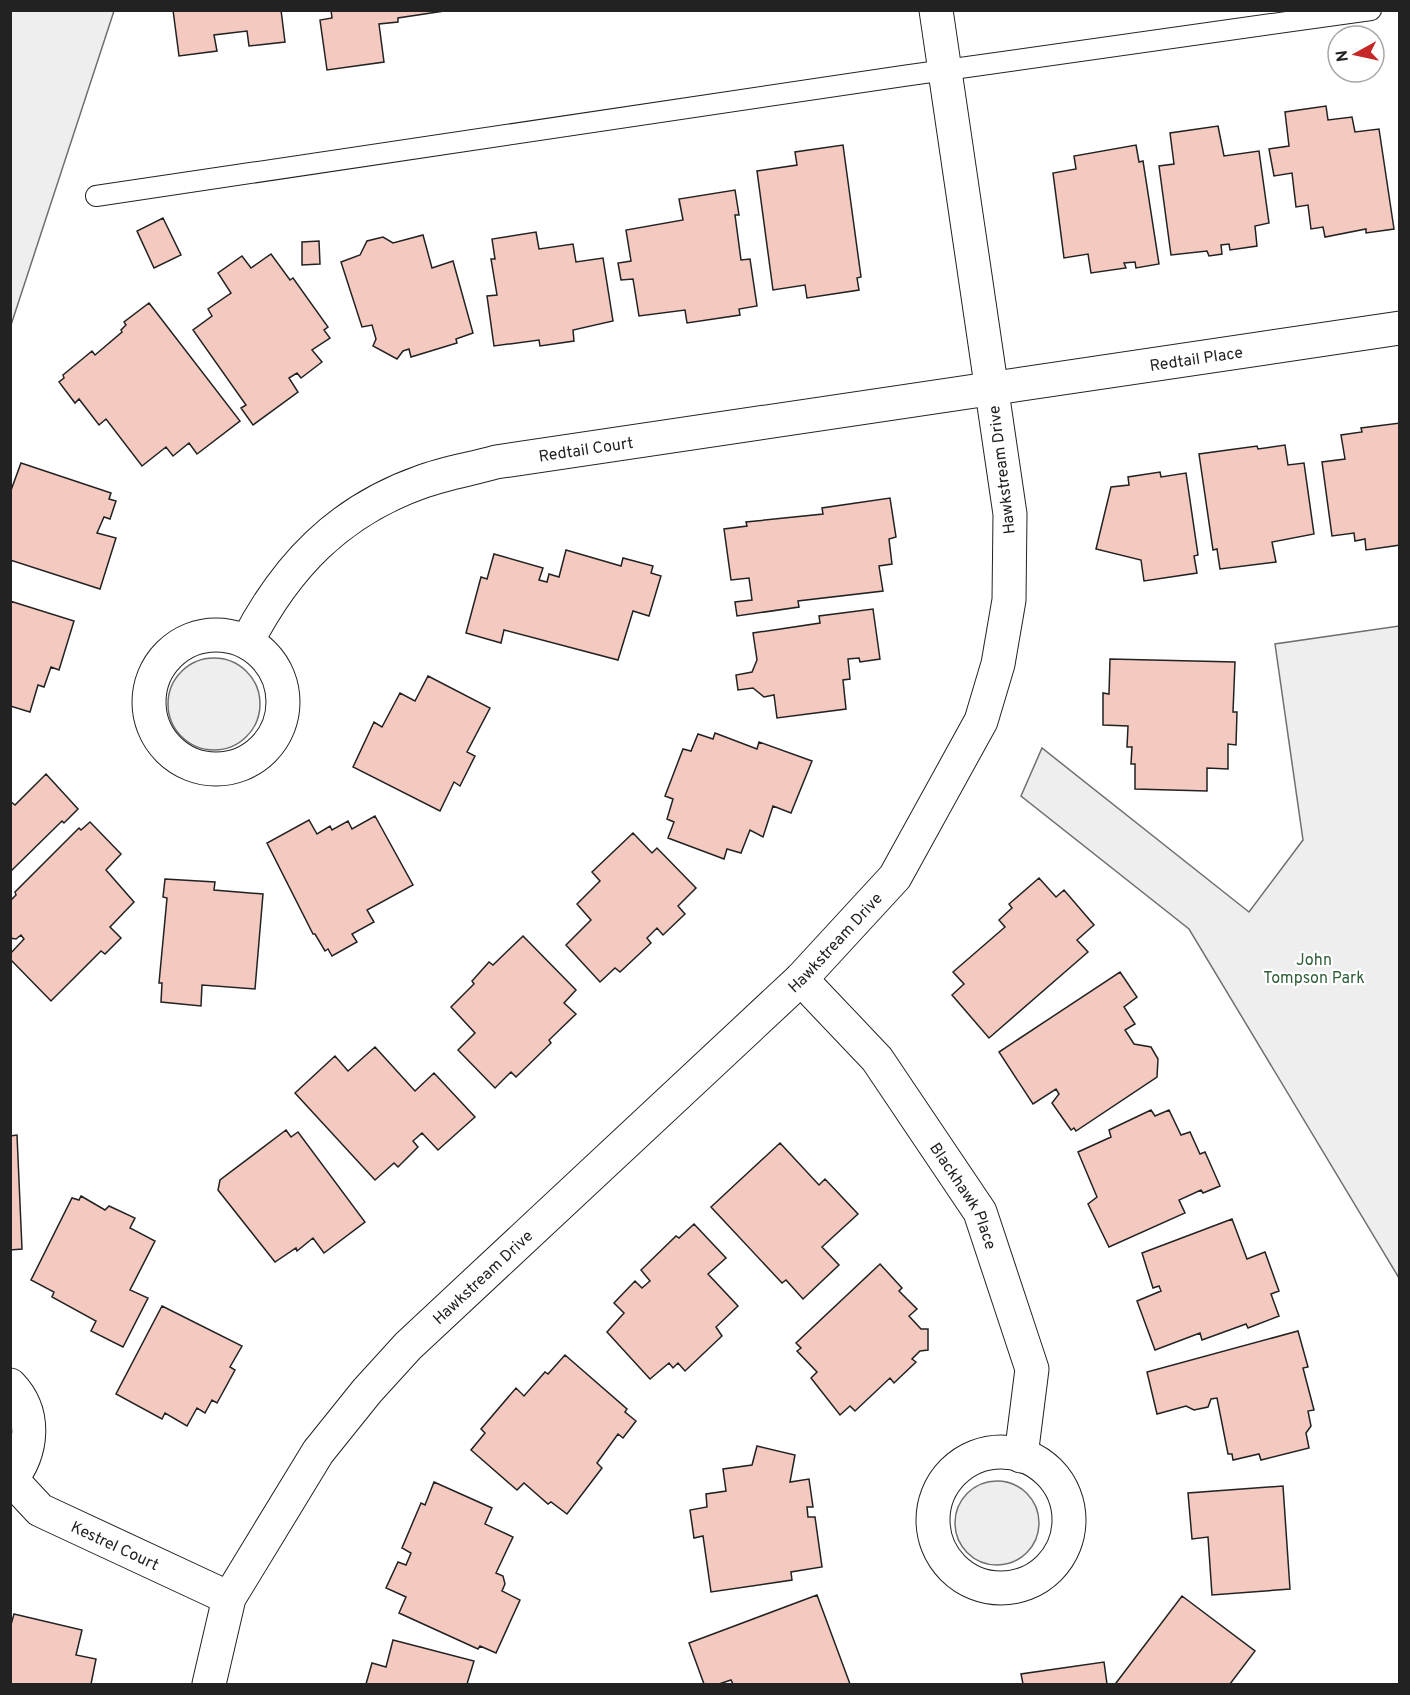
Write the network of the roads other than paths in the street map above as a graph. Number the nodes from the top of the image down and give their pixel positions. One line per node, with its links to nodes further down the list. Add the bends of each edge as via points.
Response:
1 (936, 10): 3 (street, Hawkstream Drive)
2 (1371, 10): 3 (lane)
3 (945, 70): 4 (lane); 6 (street, Hawkstream Drive)
4 (96, 196)
5 (1400, 328): 6 (street, Redtail Place)
6 (991, 387): 7 (street, Redtail Court, via 496,462 421,482 372,504 336,527 267,602); 8 (street, Hawkstream Drive, via 1010,513 1009,600 998,664 981,721 895,877)
7 (247, 642): 7 (street, via 226,635 206,635 185,642 168,654 156,671 149,692 149,713 156,735 191,766 214,770 238,767 258,755 274,738 283,716 283,692 264,654)
8 (801, 979): 10 (street, Blackhawk Place, via 877,1059 980,1212 1032,1370); 12 (street, Hawkstream Drive, via 417,1338 374,1383 318,1452)
9 (10, 1385): 11 (street, Kestrel Court, via 19,1394 28,1415 30,1438 24,1461)
10 (1021, 1456): 10 (street, via 995,1452 973,1457 955,1470 941,1488 933,1509 934,1532 941,1553 955,1570 974,1582 995,1588 1017,1586 1037,1577 1053,1563 1065,1544 1069,1522 1065,1499 1055,1479 1039,1463)
11 (11, 1481): 12 (street, Kestrel Court, via 40,1510)
12 (229, 1598): 13 (street, Hawkstream Drive)
13 (209, 1684)

